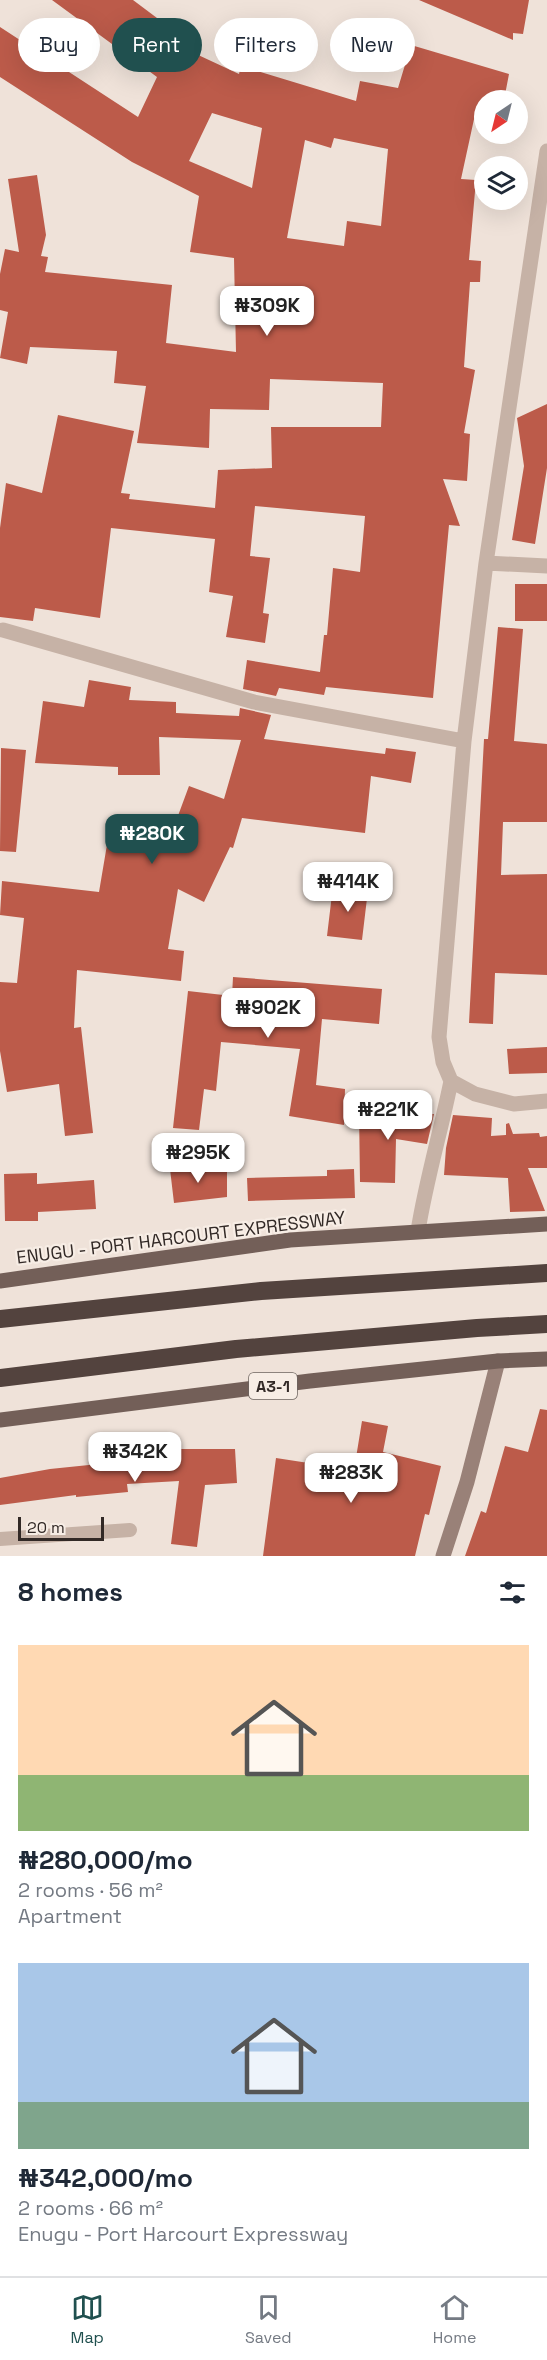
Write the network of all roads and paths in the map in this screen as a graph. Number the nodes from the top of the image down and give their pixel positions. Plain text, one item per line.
1 (547, 151) edge
2 (486, 563) junction
3 (547, 566) edge
4 (3, 630) dead end
5 (464, 741) junction
6 (451, 1081) junction
7 (547, 1101) edge
8 (547, 1224) edge
9 (418, 1231) junction
10 (547, 1273) edge
11 (0, 1281) edge
12 (0, 1319) edge
13 (547, 1324) edge
14 (547, 1359) edge
15 (498, 1361) junction
16 (0, 1378) edge
17 (0, 1420) edge
18 (130, 1530) dead end
19 (0, 1539) edge
20 (443, 1556) edge

1 - 2 street
2 - 3 street
2 - 5 street
4 - 5 street
5 - 6 street
6 - 7 street
6 - 9 street
8 - 9 main road, ENUGU - PORT HARCOURT EXPRESSWAY
9 - 11 main road, ENUGU - PORT HARCOURT EXPRESSWAY
10 - 12 highway
13 - 16 highway, A3-1
14 - 15 main road, A3-1
15 - 17 main road, A3-1
15 - 20 street
18 - 19 lane

